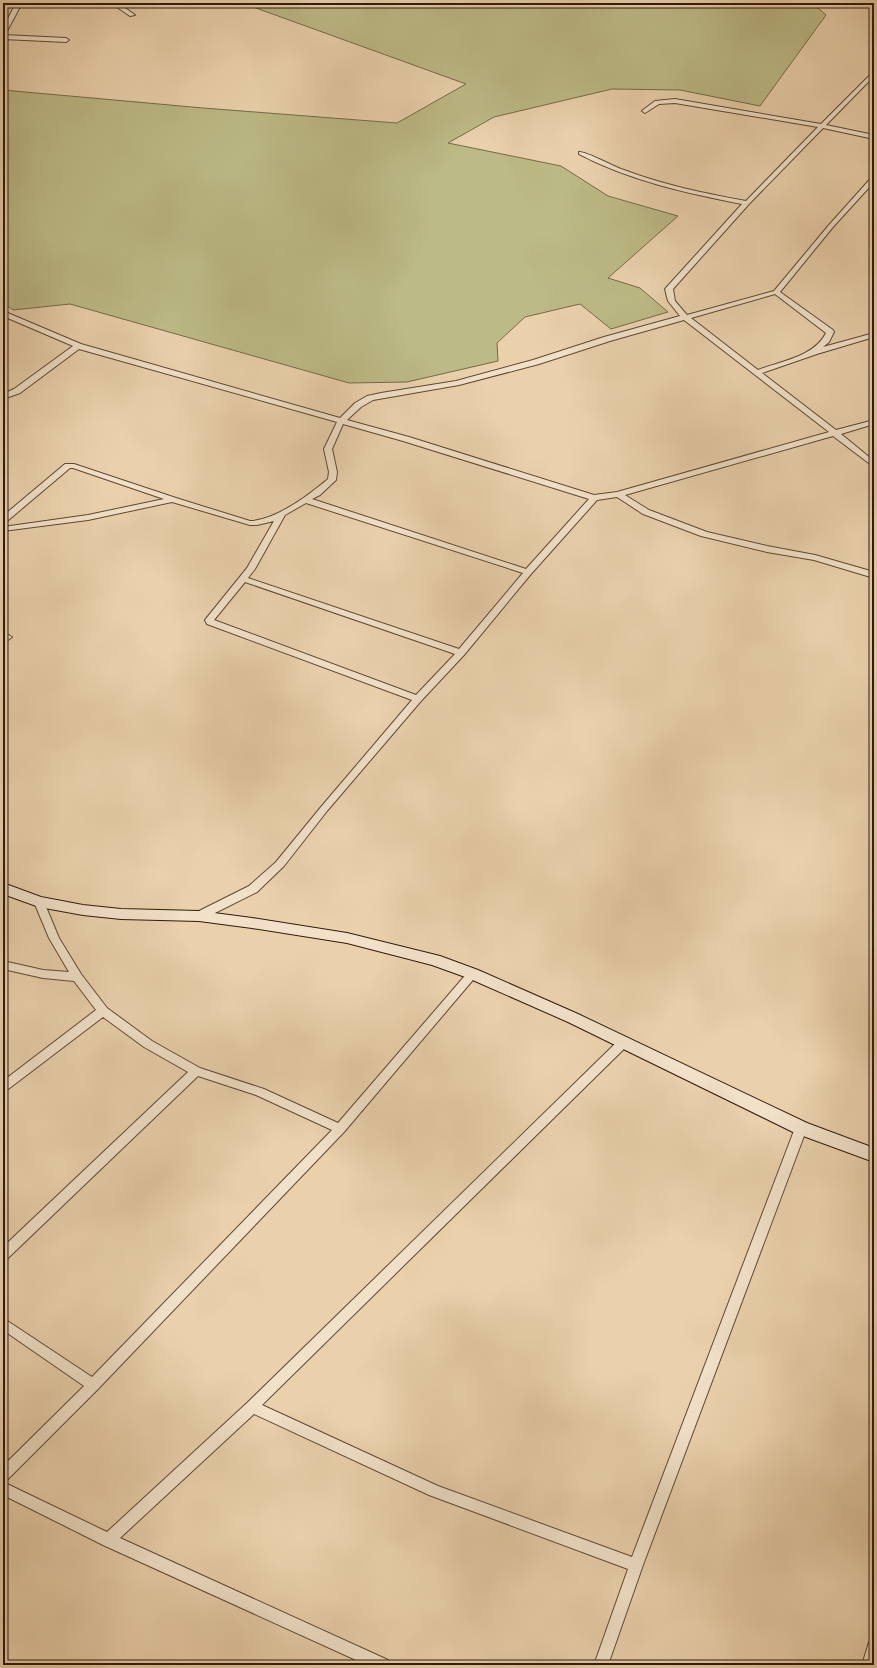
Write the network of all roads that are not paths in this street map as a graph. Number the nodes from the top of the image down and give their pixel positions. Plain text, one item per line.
1 (19, 3) edge
2 (114, 3) edge
3 (132, 15) dead end
4 (3, 34) edge
5 (3, 37) edge
6 (66, 40) dead end
7 (874, 73) edge
8 (645, 111) dead end
9 (821, 126) junction
10 (874, 137) edge
11 (581, 153) dead end
12 (874, 178) edge
13 (747, 203) junction
14 (776, 292) junction
15 (4, 316) edge
16 (685, 317) junction
17 (874, 335) edge
18 (78, 346) junction
19 (814, 352) junction
20 (758, 372) junction
21 (3, 397) edge
22 (341, 421) junction
23 (874, 422) edge
24 (836, 434) junction
25 (874, 465) edge
26 (618, 494) junction
27 (594, 498) junction
28 (174, 500) junction
29 (305, 500) junction
30 (282, 514) junction
31 (3, 520) edge
32 (3, 529) edge
33 (528, 572) junction
34 (874, 575) edge
35 (243, 579) junction
36 (461, 652) junction
37 (418, 699) junction
38 (3, 888) edge
39 (39, 902) junction
40 (199, 916) junction
41 (3, 966) edge
42 (474, 974) junction
43 (77, 977) junction
44 (103, 1011) junction
45 (624, 1042) junction
46 (196, 1071) junction
47 (3, 1087) edge
48 (801, 1128) junction
49 (340, 1129) junction
50 (874, 1155) edge
51 (3, 1255) edge
52 (3, 1323) edge
53 (93, 1385) junction
54 (252, 1407) junction
55 (3, 1475) edge
56 (3, 1488) edge
57 (108, 1540) junction
58 (636, 1565) junction
59 (874, 1647) edge
60 (381, 1665) edge
61 (601, 1665) edge
62 (869, 1665) edge

1 - 4 street
2 - 3 street
5 - 6 street
7 - 9 street
8 - 9 street
9 - 10 street
9 - 13 street
11 - 13 street
12 - 14 street
13 - 16 street
14 - 16 street
14 - 19 street
15 - 18 street
16 - 20 street
16 - 22 street
17 - 19 street
18 - 21 street
18 - 22 street
19 - 20 street
20 - 24 street
22 - 27 street
22 - 29 street
23 - 24 street
24 - 25 street
24 - 26 street
26 - 27 street
26 - 34 street
27 - 33 street
28 - 30 street
28 - 31 street
28 - 32 street
29 - 30 street
29 - 33 street
30 - 35 street
33 - 36 street
35 - 36 street
35 - 37 street
36 - 37 street
37 - 40 street
38 - 39 main road
39 - 40 main road
39 - 43 street
40 - 42 main road
41 - 43 street
42 - 45 main road
42 - 49 street
43 - 44 street
44 - 46 street
44 - 47 street
45 - 48 main road
45 - 54 street
46 - 49 street
46 - 51 street
48 - 50 main road
48 - 58 street
49 - 53 street
52 - 53 street
53 - 55 street
54 - 57 street
54 - 58 street
56 - 57 street
57 - 60 street
58 - 61 street
59 - 62 street

